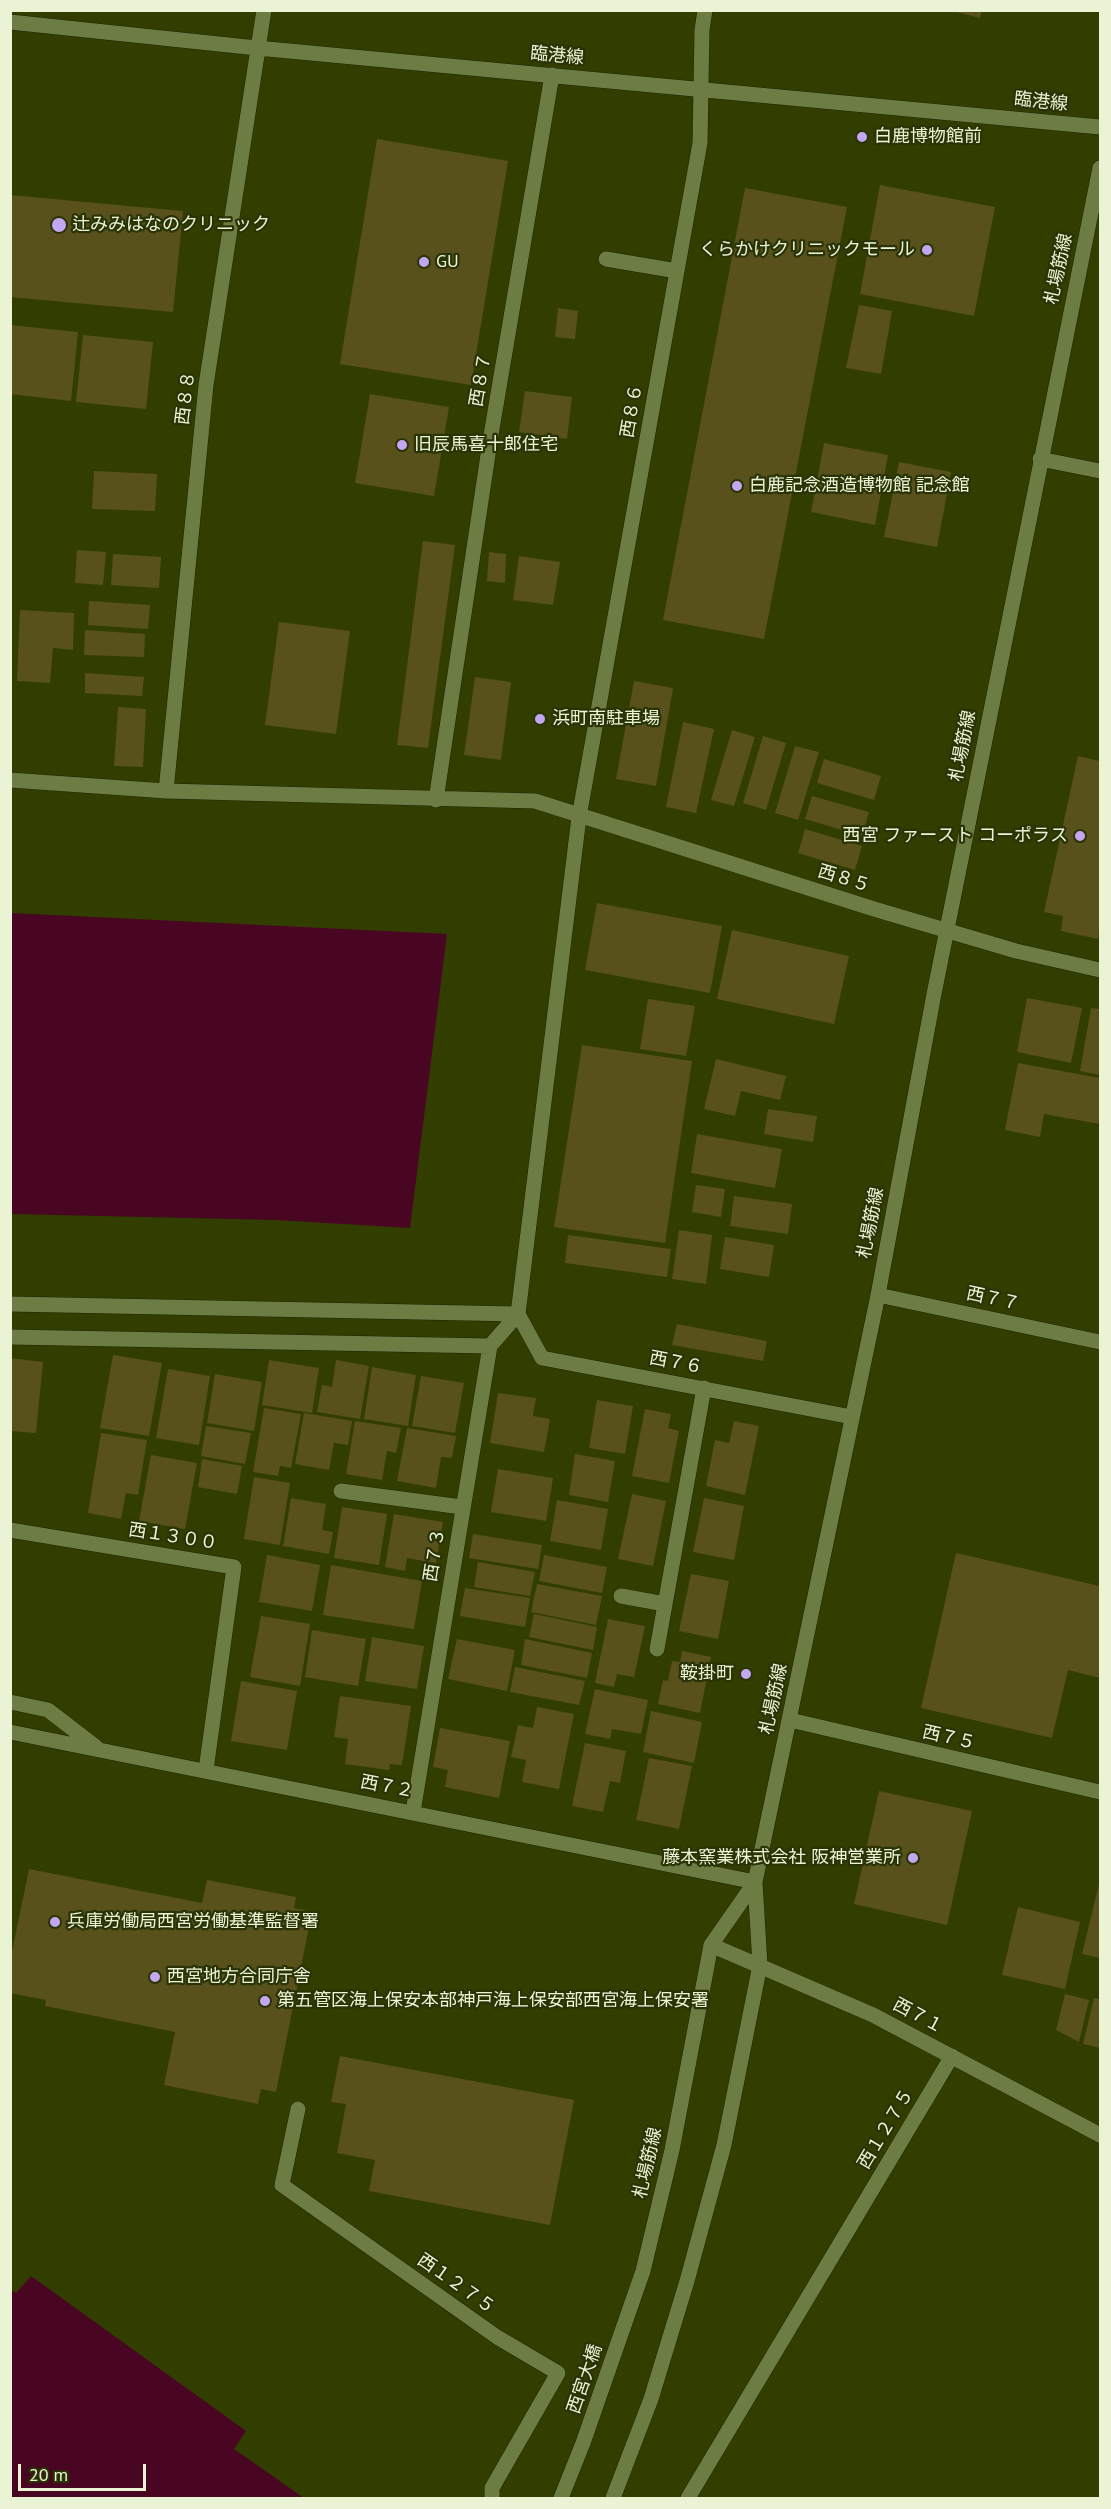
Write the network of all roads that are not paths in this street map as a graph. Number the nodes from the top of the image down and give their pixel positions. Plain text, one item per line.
1 (264, 10) edge
2 (705, 10) edge
3 (10, 22) edge
4 (257, 48) junction
5 (552, 75) junction
6 (702, 89) junction
7 (1101, 127) edge
8 (1101, 168) edge
9 (606, 259) dead end
10 (676, 271) junction
11 (1040, 459) junction
12 (1101, 471) edge
13 (10, 780) edge
14 (166, 791) junction
15 (436, 800) junction
16 (579, 817) junction
17 (946, 930) junction
18 (1101, 970) edge
19 (878, 1295) junction
20 (10, 1305) edge
21 (518, 1314) junction
22 (10, 1338) edge
23 (1101, 1342) edge
24 (490, 1346) junction
25 (704, 1388) junction
26 (852, 1417) junction
27 (341, 1491) dead end
28 (462, 1507) junction
29 (10, 1530) edge
30 (621, 1596) dead end
31 (665, 1604) junction
32 (657, 1649) dead end
33 (10, 1702) edge
34 (790, 1720) junction
35 (10, 1732) edge
36 (100, 1749) junction
37 (206, 1770) junction
38 (1101, 1792) edge
39 (413, 1812) junction
40 (754, 1882) junction
41 (711, 1945) junction
42 (760, 1965) junction
43 (952, 2056) junction
44 (298, 2109) dead end
45 (1101, 2135) edge
46 (643, 2271) joint
47 (492, 2499) edge
48 (561, 2499) edge
49 (613, 2499) edge
50 (688, 2499) edge

1 - 4 street, 西８８
2 - 6 street, 西８６
3 - 4 street, 臨港線
4 - 5 street, 臨港線
4 - 14 street, 西８８
5 - 6 street, 臨港線
5 - 15 street, 西８７
6 - 7 street, 臨港線
6 - 10 street, 西８６
8 - 11 street, 札場筋線
9 - 10 street
10 - 16 street, 西８６
11 - 12 street
11 - 17 street, 札場筋線
13 - 14 street, 西８５
14 - 15 street, 西８５
15 - 16 street, 西８５
16 - 17 street, 西８５
16 - 21 street, 西８６
17 - 18 street, 西８５
17 - 19 street, 札場筋線
19 - 23 street, 西７７
19 - 26 street, 札場筋線
20 - 21 street
21 - 24 street
21 - 25 street, 西７６
22 - 24 street
24 - 28 street, 西７３
25 - 26 street, 西７６
25 - 31 street
26 - 34 street, 札場筋線
27 - 28 street
28 - 39 street, 西７３
29 - 37 street, 西１３００
30 - 31 street
31 - 32 street
33 - 36 street
34 - 38 street, 西７５
34 - 40 street, 札場筋線
35 - 36 street, 西７２
36 - 37 street, 西７２
37 - 39 street, 西７２
39 - 40 street, 西７２
40 - 41 street, 札場筋線
40 - 42 street
41 - 42 street, 西７１
41 - 46 street, 札場筋線
42 - 43 street, 西７１
42 - 49 street
43 - 45 street, 西７１
43 - 50 street, 西１２７５
44 - 47 street, 西１２７５
46 - 48 street, 西宮大橋

